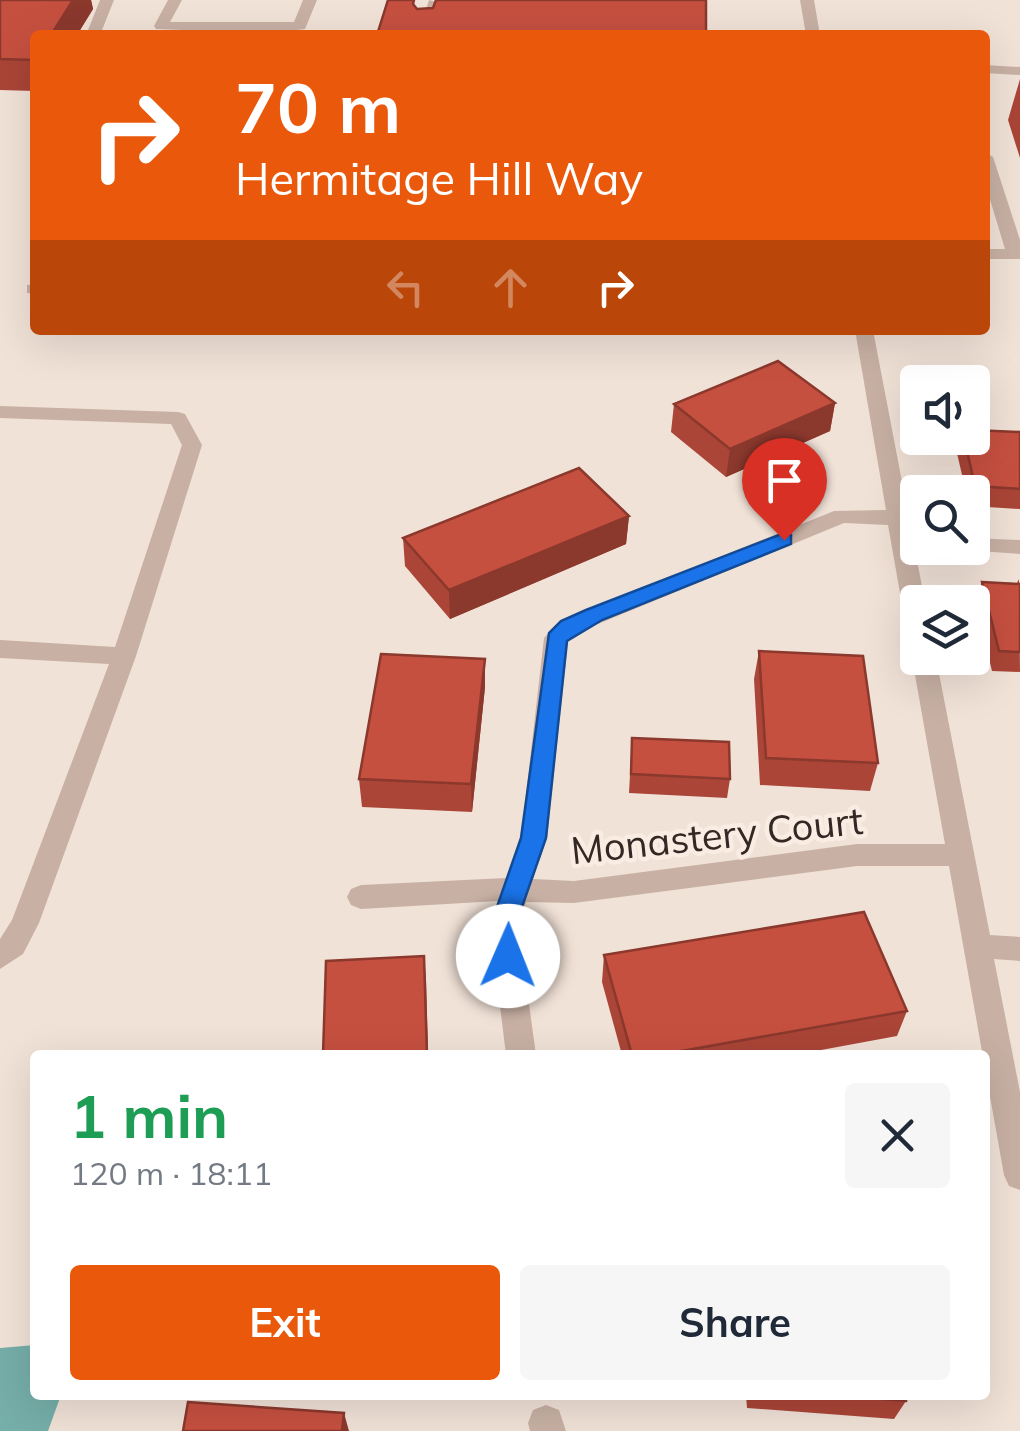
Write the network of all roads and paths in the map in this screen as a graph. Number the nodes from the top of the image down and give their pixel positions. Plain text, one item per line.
1 (107, 0) edge
2 (175, 0) edge
3 (310, 0) edge
4 (807, 0) edge
5 (440, 2) edge
6 (95, 30) edge
7 (157, 30) edge
8 (274, 30) edge
9 (427, 30) edge
10 (812, 30) edge
11 (990, 69) edge
12 (1020, 71) edge
13 (990, 172) edge
14 (990, 254) edge
15 (1018, 255) edge
16 (865, 335) edge
17 (0, 412) edge
18 (900, 509) edge
19 (900, 533) edge
20 (990, 546) edge
21 (1020, 547) edge
22 (0, 650) edge
23 (124, 656) junction
24 (927, 675) edge
25 (963, 855) junction
26 (515, 890) junction
27 (361, 897) dead end
28 (979, 946) junction
29 (1020, 949) edge
30 (0, 957) edge
31 (521, 1050) edge
32 (1020, 1175) edge

1 - 6 street
2 - 7 street
3 - 8 street
4 - 10 street
5 - 9 street
11 - 12 street
13 - 15 street
14 - 15 street
16 - 18 street
17 - 23 street
19 - 26 street
20 - 21 street
22 - 23 street
23 - 30 street
24 - 25 street
25 - 26 street, Monastery Court
25 - 28 street
26 - 27 street, Monastery Court
26 - 31 street
28 - 29 street
28 - 32 street

